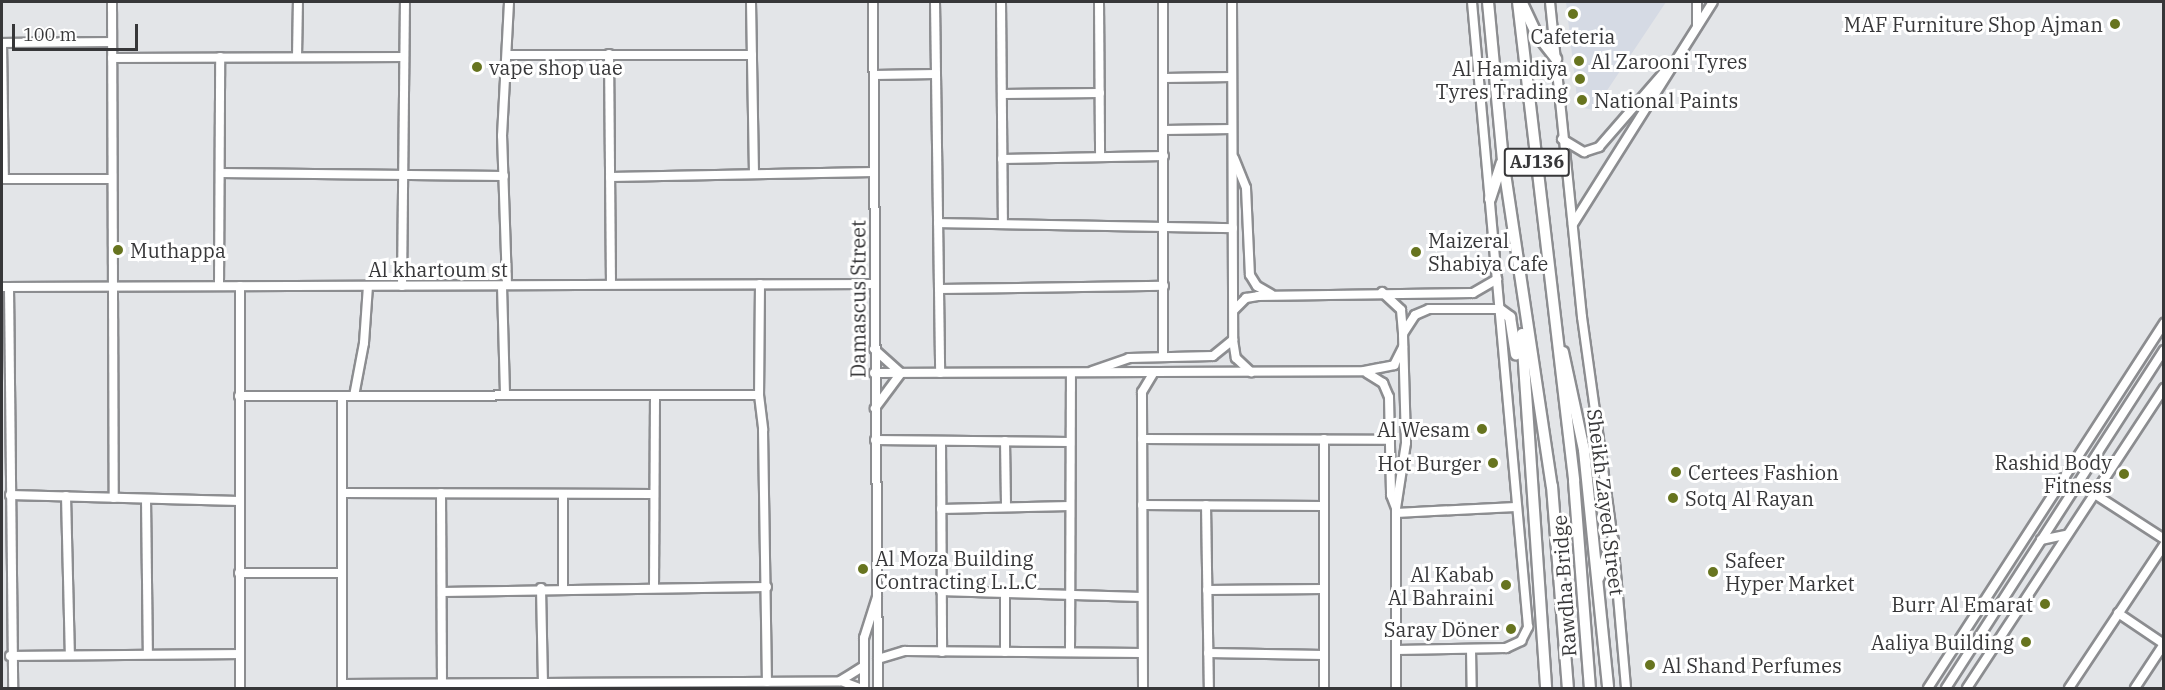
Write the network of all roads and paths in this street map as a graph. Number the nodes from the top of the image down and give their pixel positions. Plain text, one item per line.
1 (112, 2) edge
2 (298, 2) edge
3 (405, 2) edge
4 (509, 2) edge
5 (751, 2) edge
6 (873, 2) edge
7 (935, 2) edge
8 (1001, 2) edge
9 (1100, 2) edge
10 (1163, 2) edge
11 (1232, 2) edge
12 (1472, 2) edge
13 (1488, 2) edge
14 (1520, 2) edge
15 (1550, 2) edge
16 (1697, 2) edge
17 (1713, 2) edge
18 (1697, 26) junction
19 (112, 42) junction
20 (2, 43) edge
21 (1681, 53) junction
22 (609, 54) junction
23 (508, 55) junction
24 (752, 55) junction
25 (220, 57) junction
26 (297, 57) junction
27 (404, 57) junction
28 (112, 58) junction
29 (1556, 59) junction
30 (936, 74) junction
31 (873, 75) junction
32 (1232, 77) junction
33 (1164, 78) junction
34 (1100, 93) junction
35 (1002, 94) junction
36 (1232, 129) junction
37 (1164, 130) junction
38 (1562, 138) junction
39 (1164, 156) junction
40 (1100, 157) junction
41 (1234, 157) junction
42 (1002, 159) junction
43 (1503, 160) junction
44 (874, 172) junction
45 (220, 173) junction
46 (754, 174) junction
47 (504, 176) junction
48 (401, 177) junction
49 (610, 177) junction
50 (3, 178) edge
51 (112, 179) junction
52 (1490, 199) junction
53 (938, 223) junction
54 (1003, 224) junction
55 (1164, 226) junction
56 (1572, 226) junction
57 (1233, 228) junction
58 (1497, 279) junction
59 (611, 284) junction
60 (760, 284) junction
61 (874, 284) junction
62 (219, 286) junction
63 (240, 286) junction
64 (368, 286) junction
65 (402, 286) junction
66 (504, 286) junction
67 (1164, 286) junction
68 (5, 287) edge
69 (111, 287) junction
70 (939, 289) junction
71 (1382, 292) junction
72 (1274, 295) junction
73 (1499, 309) junction
74 (1234, 311) junction
75 (1524, 319) junction
76 (1556, 323) junction
77 (2163, 324) edge
78 (1403, 335) junction
79 (1233, 340) junction
80 (1403, 347) junction
81 (874, 349) junction
82 (2163, 350) edge
83 (1163, 357) junction
84 (1364, 371) junction
85 (1154, 372) junction
86 (1251, 372) junction
87 (901, 373) junction
88 (1071, 373) junction
89 (1089, 373) junction
90 (1129, 373) junction
91 (874, 374) junction
92 (940, 374) junction
93 (2163, 388) edge
94 (1142, 392) junction
95 (505, 395) junction
96 (655, 395) junction
97 (759, 395) junction
98 (239, 396) junction
99 (342, 396) junction
100 (354, 396) junction
101 (874, 409) junction
102 (1142, 439) junction
103 (1324, 439) junction
104 (875, 440) junction
105 (1390, 440) junction
106 (941, 441) junction
107 (1005, 441) junction
108 (1071, 442) junction
109 (1529, 472) junction
110 (342, 493) junction
111 (2093, 493) junction
112 (441, 494) junction
113 (562, 494) junction
114 (654, 494) junction
115 (10, 495) junction
116 (66, 496) junction
117 (114, 498) junction
118 (146, 498) junction
119 (239, 501) junction
120 (1142, 505) junction
121 (1206, 505) junction
122 (1070, 506) junction
123 (1324, 506) junction
124 (1006, 507) junction
125 (1516, 507) junction
126 (941, 509) junction
127 (1396, 510) junction
128 (6, 512) edge
129 (2065, 534) junction
130 (1613, 539) junction
131 (2163, 539) edge
132 (2041, 540) junction
133 (2163, 545) edge
134 (239, 573) junction
135 (342, 573) junction
136 (1599, 578) junction
137 (767, 587) junction
138 (541, 588) junction
139 (563, 588) junction
140 (654, 588) junction
141 (1323, 589) junction
142 (1207, 590) junction
143 (941, 591) junction
144 (442, 592) junction
145 (1005, 593) junction
146 (1070, 595) junction
147 (877, 597) junction
148 (1142, 597) junction
149 (2118, 613) junction
150 (2163, 644) edge
151 (1472, 649) junction
152 (1396, 650) junction
153 (942, 651) junction
154 (1005, 652) junction
155 (1070, 652) junction
156 (1142, 652) junction
157 (1208, 653) junction
158 (148, 654) junction
159 (240, 654) junction
160 (70, 655) junction
161 (1323, 655) junction
162 (10, 656) junction
163 (878, 659) junction
164 (864, 666) junction
165 (840, 681) junction
166 (767, 682) junction
167 (442, 684) junction
168 (543, 684) junction
169 (342, 686) edge
170 (605, 686) edge
171 (1608, 687) edge
172 (12, 688) edge
173 (240, 688) edge
174 (858, 688) edge
175 (864, 688) edge
176 (878, 688) edge
177 (1143, 688) edge
178 (1209, 688) edge
179 (1324, 688) edge
180 (1396, 688) edge
181 (1472, 688) edge
182 (1545, 688) edge
183 (1568, 688) edge
184 (1590, 688) edge
185 (1626, 688) edge
186 (1928, 688) edge
187 (1946, 688) edge
188 (1967, 688) edge
189 (2069, 688) edge
190 (2135, 688) edge

1 - 19 street
2 - 26 street
3 - 27 street
4 - 23 street
5 - 24 street
6 - 31 street, Damascus Street
7 - 30 street
8 - 35 street
9 - 34 street
10 - 33 street
11 - 32 street
12 - 52 street
13 - 43 main road, AJ136
14 - 29 main road
14 - 76 main road, AJ136
15 - 29 street
16 - 18 street
17 - 18 street
18 - 21 street
19 - 20 street
19 - 28 street
20 - 50 street
21 - 38 street
21 - 56 street
22 - 23 street
22 - 24 street
22 - 49 street
23 - 47 street
24 - 46 street
25 - 26 street
25 - 28 street
25 - 45 street
26 - 27 street
27 - 48 street
28 - 51 street
29 - 38 street
30 - 31 street
30 - 53 street
31 - 44 street, Damascus Street
32 - 33 street
32 - 36 street
33 - 37 street
34 - 35 street
34 - 40 street
35 - 42 street
36 - 37 street
36 - 41 street
37 - 39 street
38 - 56 street
39 - 40 street
39 - 55 street
40 - 42 street
41 - 57 street
41 - 72 street
42 - 54 street
43 - 52 main road
43 - 75 main road, AJ136
44 - 46 street
44 - 61 street, Damascus Street
45 - 48 street
45 - 62 street
46 - 49 street
47 - 48 street
47 - 66 street
48 - 65 street
49 - 59 street
50 - 51 street
51 - 69 street
52 - 58 street
53 - 54 street
53 - 70 street
54 - 55 street
55 - 57 street
55 - 67 street
56 - 130 street
57 - 74 street
58 - 71 street
58 - 73 street
59 - 60 street, Al khartoum st
59 - 66 street, Al khartoum st
60 - 61 street, Al khartoum st
60 - 97 street
61 - 81 street, Damascus Street
62 - 63 street, Al khartoum st
62 - 69 street, Al khartoum st
63 - 64 street, Al khartoum st
63 - 98 street
64 - 65 street, Al khartoum st
64 - 100 street
65 - 66 street, Al khartoum st
66 - 95 street
67 - 70 street
67 - 83 street
68 - 69 street, Al khartoum st
68 - 115 street
69 - 117 street
70 - 92 street
71 - 72 street
71 - 78 street
72 - 74 street
73 - 78 street
73 - 109 main road
73 - 125 street
74 - 79 street
75 - 109 main road
75 - 183 main road, Rawdha Bridge / AJ136
76 - 136 main road, Sheikh Zayed Street
76 - 184 main road, Rawdha Bridge / AJ136
77 - 186 street
78 - 80 street
79 - 83 street
79 - 86 street
80 - 84 street
80 - 127 street
81 - 87 street
81 - 91 street, Damascus Street
82 - 132 street
83 - 89 street
84 - 86 street
84 - 105 street
85 - 86 street
85 - 90 street
85 - 94 street
87 - 91 street
87 - 92 street
87 - 101 street
88 - 89 street
88 - 92 street
88 - 108 street
89 - 90 street
90 - 94 street
91 - 101 street, Damascus Street
93 - 111 street
94 - 102 street
95 - 96 street
95 - 100 street
96 - 97 street
96 - 114 street
97 - 137 street
98 - 99 street
98 - 119 street
99 - 100 street
99 - 110 street
101 - 104 street, Damascus Street
102 - 103 street
102 - 120 street
103 - 105 street
103 - 123 street
104 - 106 street
104 - 147 street, Damascus Street
105 - 127 street
106 - 107 street
106 - 126 street
107 - 108 street
107 - 124 street
108 - 122 street
109 - 182 main road
110 - 112 street
110 - 135 street
111 - 129 street
111 - 131 street
112 - 113 street
112 - 144 street
113 - 114 street
113 - 139 street
114 - 140 street
115 - 116 street
115 - 128 street
116 - 117 street
116 - 160 street
117 - 118 street
118 - 119 street
118 - 158 street
119 - 134 street
120 - 121 street
120 - 148 street
121 - 123 street
121 - 142 street
122 - 124 street
122 - 146 street
123 - 141 street
124 - 126 street
125 - 127 street
125 - 151 street
126 - 143 street
127 - 152 street
128 - 162 street
129 - 132 street
129 - 188 street
130 - 136 main road
130 - 185 street
132 - 187 street
133 - 149 street
134 - 135 street
134 - 159 street
135 - 169 street
136 - 171 main road, Sheikh Zayed Street
137 - 140 street
137 - 166 street
138 - 139 street
138 - 144 street
138 - 168 street
139 - 140 street
141 - 142 street
141 - 161 street
142 - 157 street
143 - 145 street
143 - 153 street
144 - 167 street
145 - 146 street
145 - 154 street
146 - 148 street
146 - 155 street
147 - 163 street, Damascus Street
147 - 164 street, Damascus Street
148 - 156 street
149 - 150 street
149 - 189 street
150 - 190 street
151 - 152 street
151 - 181 street
152 - 180 street
153 - 154 street
153 - 163 street
154 - 155 street
155 - 156 street
156 - 177 street
157 - 161 street
157 - 178 street
158 - 159 street
158 - 160 street
159 - 173 street
160 - 162 street
161 - 179 street
162 - 172 street
163 - 176 street, Damascus Street
164 - 165 street
164 - 175 street, Damascus Street
165 - 166 street
165 - 174 street
166 - 170 street
167 - 168 street
167 - 169 street
168 - 170 street

